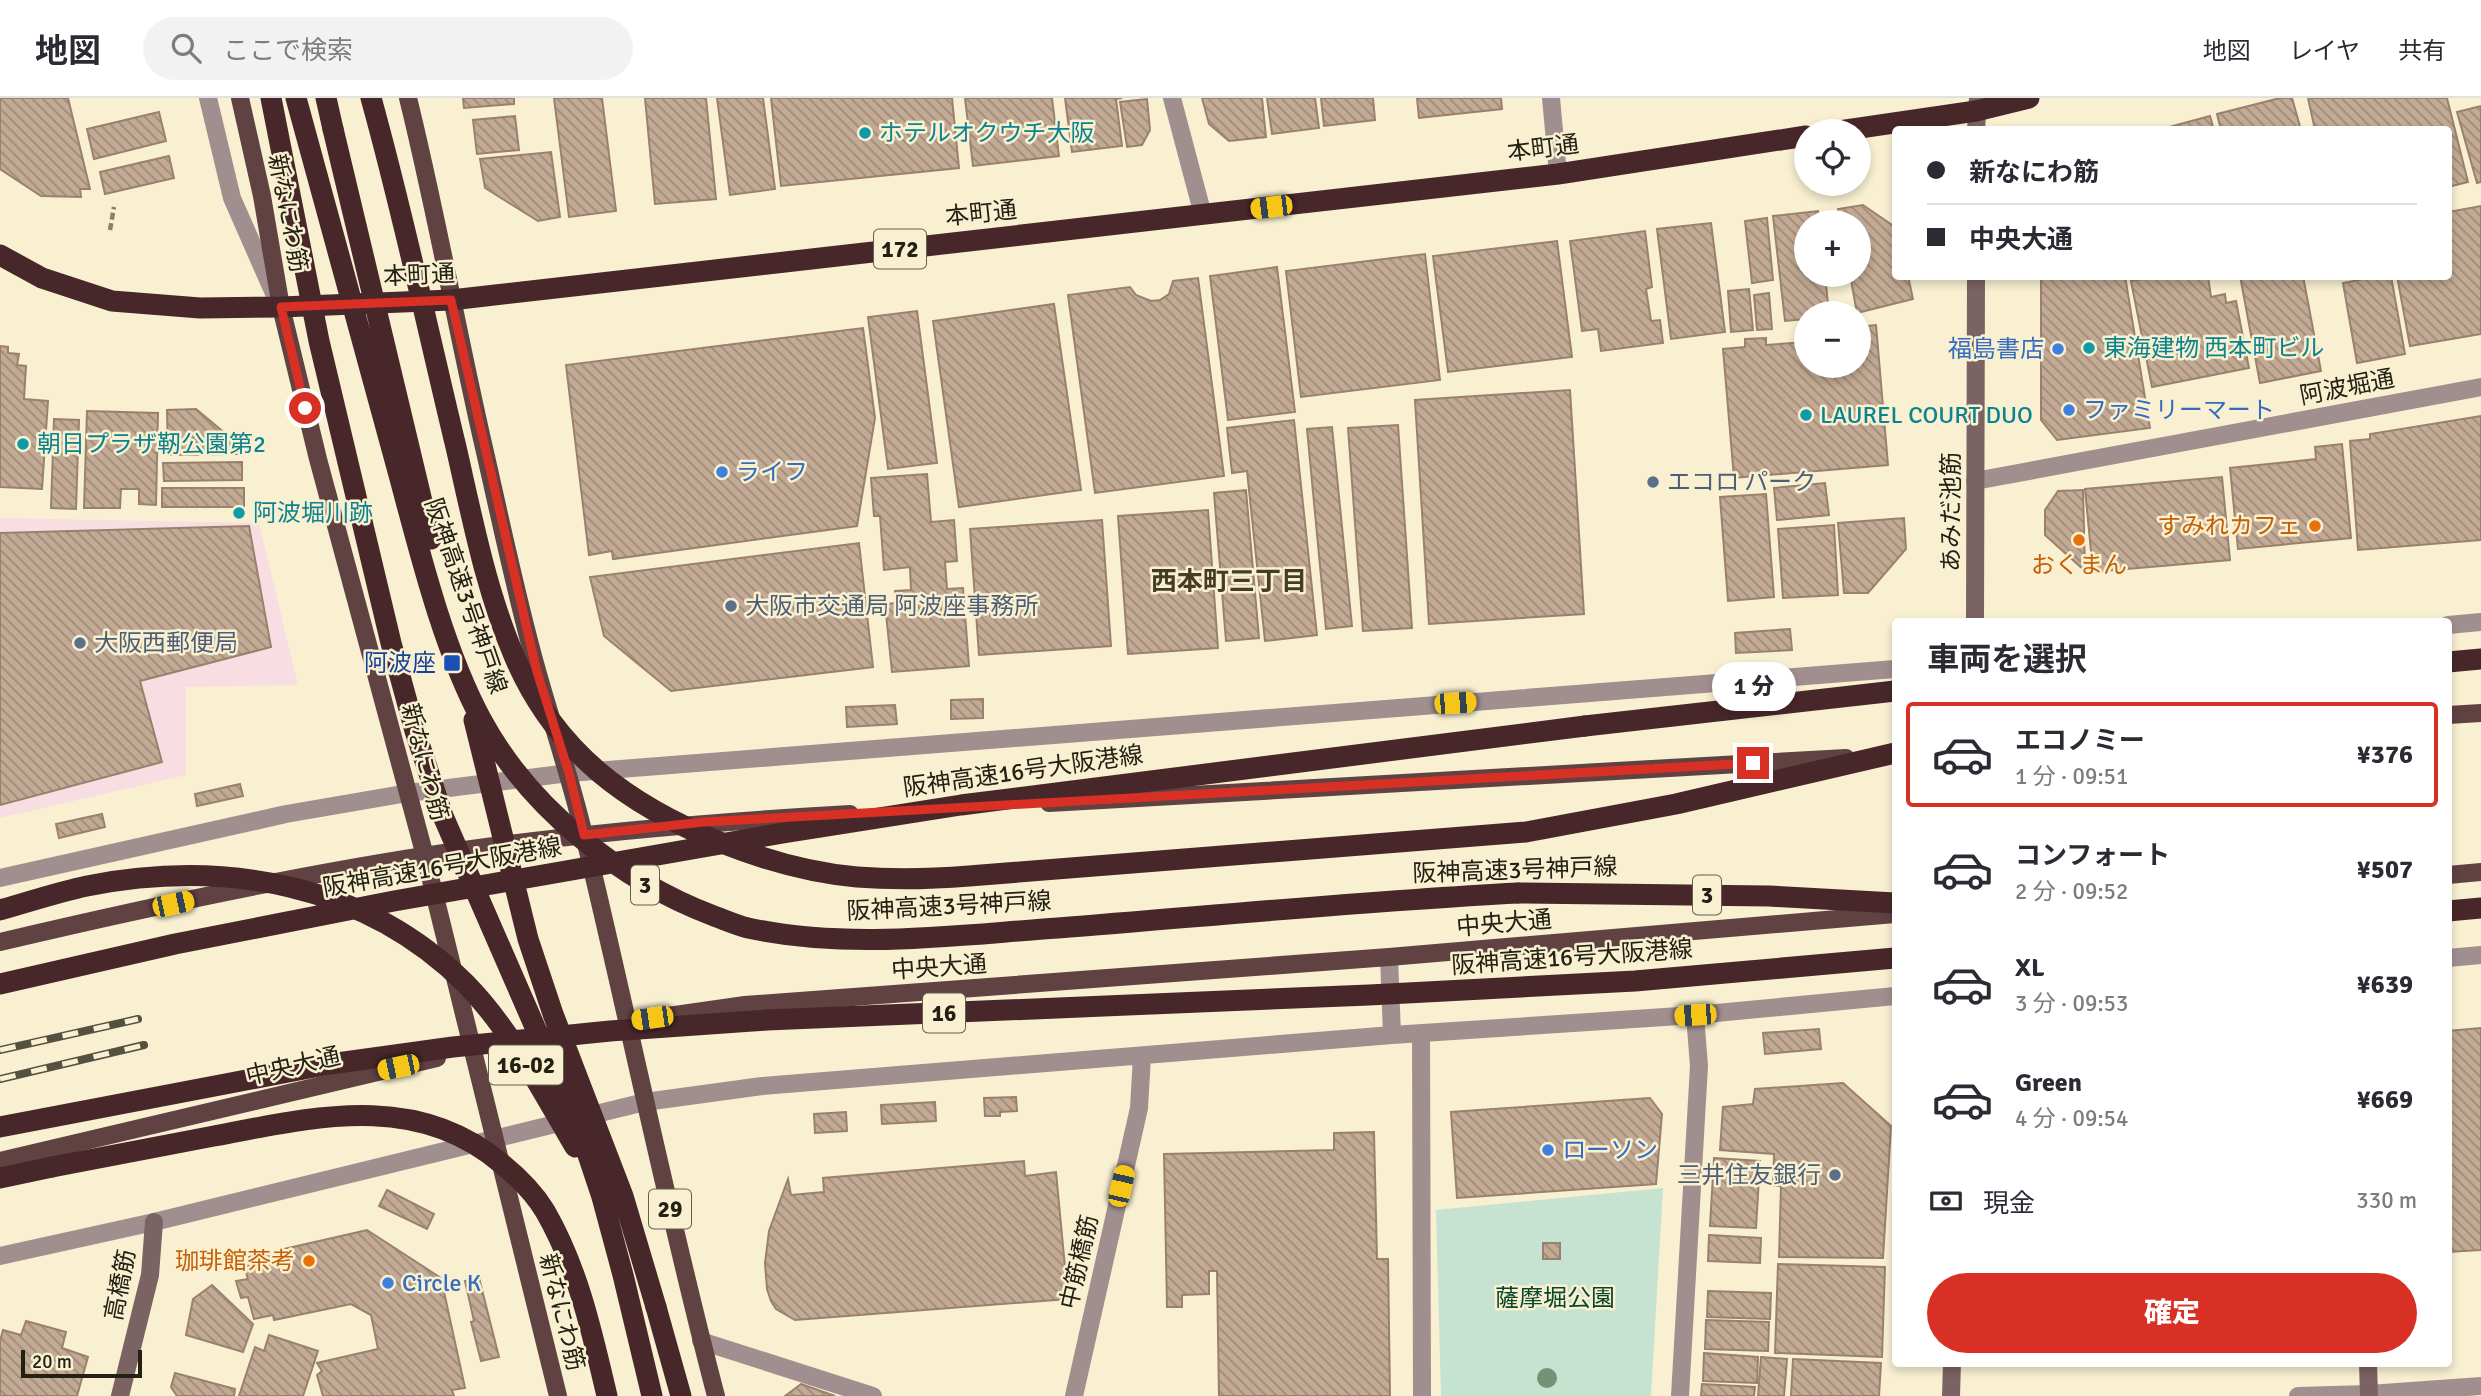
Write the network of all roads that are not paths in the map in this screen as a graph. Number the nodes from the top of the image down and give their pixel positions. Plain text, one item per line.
1 (208, 98) edge
2 (240, 98) edge
3 (271, 98) edge
4 (296, 98) edge
5 (326, 98) edge
6 (372, 98) edge
7 (408, 98) edge
8 (1172, 98) edge
9 (1551, 98) edge
10 (2029, 98) edge
11 (1977, 113) edge
12 (1871, 127) edge
13 (1794, 138) edge
14 (1558, 174) junction
15 (1203, 215) junction
16 (0, 255) edge
17 (1976, 280) edge
18 (451, 300) junction
19 (281, 307) junction
20 (2481, 387) edge
21 (1975, 481) junction
22 (1975, 618) edge
23 (2481, 622) edge
24 (2452, 625) edge
25 (2481, 659) edge
26 (2452, 662) edge
27 (1892, 669) edge
28 (1892, 691) edge
29 (2481, 713) edge
30 (2452, 715) edge
31 (1892, 754) edge
32 (1892, 755) edge
33 (569, 773) junction
34 (408, 793) junction
35 (584, 835) junction
36 (425, 856) junction
37 (2481, 872) edge
38 (2452, 875) edge
39 (0, 878) edge
40 (1892, 903) edge
41 (2481, 908) edge
42 (0, 910) edge
43 (2452, 911) edge
44 (1892, 914) edge
45 (0, 942) edge
46 (2481, 955) edge
47 (1389, 957) junction
48 (1892, 958) edge
49 (2452, 958) edge
50 (0, 984) edge
51 (1892, 996) edge
52 (1695, 1015) junction
53 (628, 1021) junction
54 (1421, 1033) junction
55 (1392, 1035) junction
56 (474, 1050) junction
57 (1142, 1056) junction
58 (645, 1102) junction
59 (0, 1127) edge
60 (494, 1139) junction
61 (0, 1161) edge
62 (0, 1178) edge
63 (154, 1223) junction
64 (0, 1256) edge
65 (656, 1307) junction
66 (701, 1341) junction
67 (1952, 1367) edge
68 (2368, 1367) edge
69 (2481, 1386) edge
70 (2369, 1395) edge
71 (120, 1396) edge
72 (558, 1396) edge
73 (607, 1396) edge
74 (652, 1396) edge
75 (681, 1396) edge
76 (716, 1396) edge
77 (873, 1396) edge
78 (1074, 1396) edge
79 (1422, 1396) edge
80 (1680, 1396) edge
81 (1951, 1396) edge
82 (2298, 1396) edge

1 - 19 street
2 - 19 main road, 新なにわ筋
3 - 74 highway, bridge
4 - 40 highway, 阪神高速3号神戸線 / 3, bridge
5 - 65 highway, bridge
6 - 32 highway, 阪神高速3号神戸線, bridge
7 - 18 main road, 29
8 - 15 street
9 - 14 street
10 - 11 highway
11 - 12 highway
13 - 14 highway, 本町通 / 172
14 - 15 highway, 本町通 / 172
15 - 18 highway, 本町通 / 172
16 - 19 highway, 本町通 / 172
17 - 21 street, あみだ池筋
18 - 19 highway, 本町通 / 172
18 - 33 main road, 29
19 - 34 main road, 新なにわ筋
20 - 21 street, 阿波堀通
21 - 22 street, あみだ池筋
23 - 24 street
25 - 26 highway
27 - 33 street
28 - 50 highway, 阪神高速16号大阪港線, bridge
29 - 30 main road
31 - 35 main road
33 - 34 street
33 - 35 main road, 29
34 - 36 main road, 新なにわ筋
34 - 39 street
35 - 36 main road
35 - 53 main road, 29
36 - 45 main road
36 - 56 main road, 新なにわ筋
37 - 38 main road
41 - 43 highway
42 - 65 highway, 16-02, bridge
44 - 47 main road, 中央大通
46 - 49 street
47 - 53 main road, 中央大通
47 - 55 street
48 - 59 highway, 阪神高速16号大阪港線 / 16, bridge
51 - 52 street
52 - 54 street
52 - 80 street
53 - 56 main road, 中央大通
53 - 58 main road, 29
54 - 55 street
54 - 79 street
55 - 57 street
56 - 60 main road, 新なにわ筋
56 - 61 main road, 中央大通
57 - 58 street
57 - 78 street, 中筋橋筋
58 - 60 street
58 - 66 main road, 29
60 - 63 street
60 - 72 main road, 新なにわ筋
62 - 73 highway, bridge
63 - 64 street
63 - 71 street, 高橋筋
65 - 75 highway, 16-02
66 - 76 main road, 29
66 - 77 street
67 - 81 street
68 - 70 street
69 - 70 street
70 - 82 street

